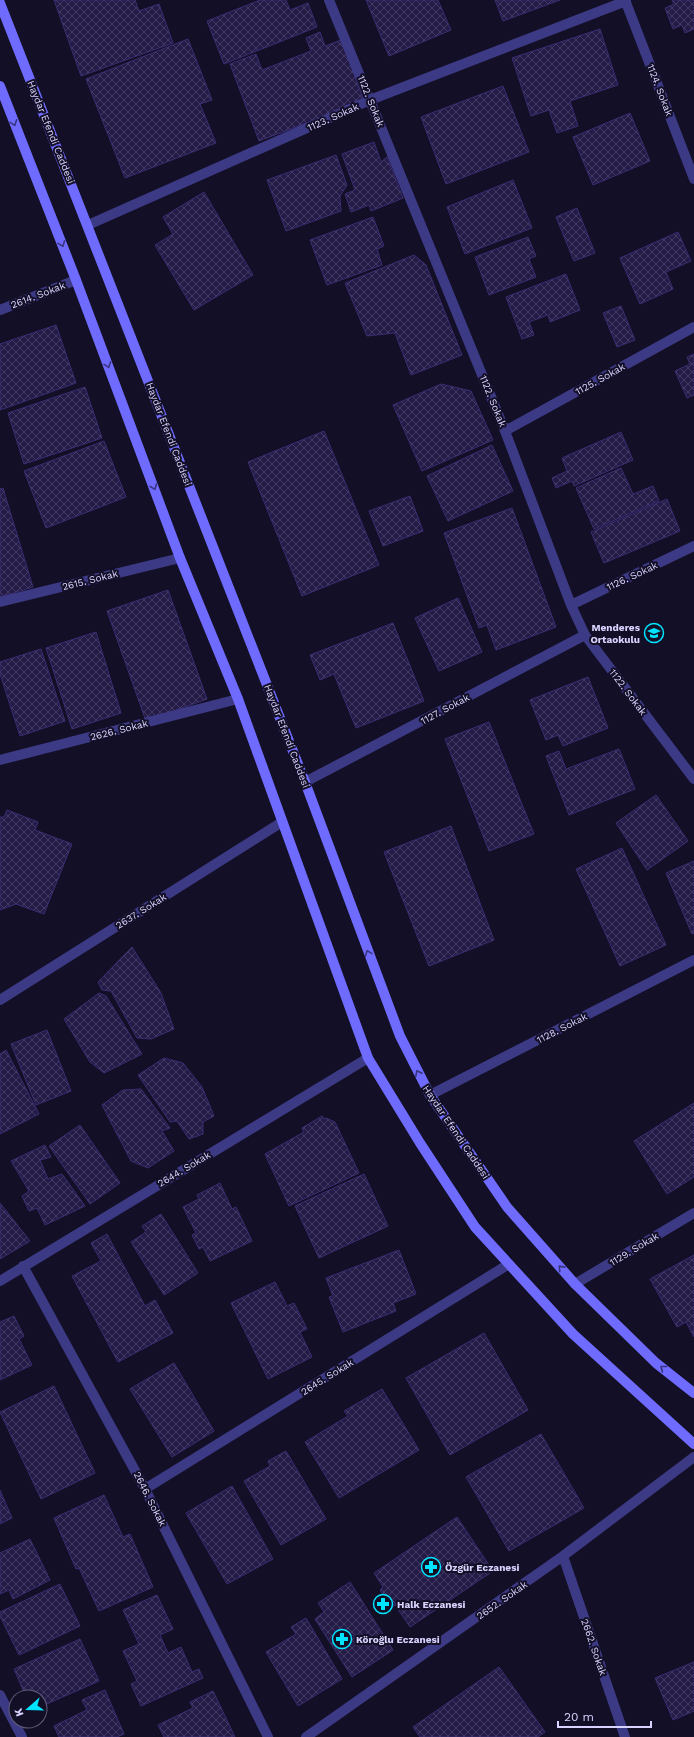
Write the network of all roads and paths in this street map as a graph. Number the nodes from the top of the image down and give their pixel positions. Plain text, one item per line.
1 (329, 0) edge
2 (626, 0) edge
3 (0, 3) edge
4 (0, 86) edge
5 (370, 100) junction
6 (694, 179) edge
7 (88, 225) junction
8 (76, 280) junction
9 (0, 310) edge
10 (694, 327) edge
11 (505, 431) junction
12 (694, 546) edge
13 (180, 558) junction
14 (0, 602) edge
15 (571, 605) junction
16 (585, 635) junction
17 (238, 700) junction
18 (0, 760) edge
19 (694, 779) edge
20 (305, 782) junction
21 (282, 822) junction
22 (694, 960) edge
23 (0, 1000) edge
24 (368, 1058) junction
25 (430, 1095) junction
26 (694, 1213) edge
27 (509, 1264) junction
28 (23, 1266) junction
29 (0, 1281) edge
30 (575, 1284) junction
31 (694, 1393) edge
32 (694, 1444) edge
33 (694, 1457) edge
34 (146, 1489) junction
35 (564, 1556) junction
36 (0, 1695) edge
37 (22, 1737) edge
38 (268, 1737) edge
39 (306, 1737) edge
40 (625, 1737) edge

1 - 5 street, 1122. Sokak
2 - 5 street, 1123. Sokak
2 - 6 street, 1124. Sokak
3 - 7 main road, Haydar Efendi Caddesi
4 -> 8 main road
5 - 7 street, 1123. Sokak
5 - 11 street, 1122. Sokak
7 - 20 main road, Haydar Efendi Caddesi
8 - 9 street, 2614. Sokak
8 -> 13 main road
10 - 11 street, 1125. Sokak
11 - 15 street, 1122. Sokak
12 - 15 street, 1126. Sokak
13 - 14 street, 2615. Sokak
13 - 17 main road
15 - 16 street, 1122. Sokak
16 - 19 street, 1122. Sokak
16 - 20 street, 1127. Sokak
17 - 18 street, 2626. Sokak
17 - 21 main road
25 -> 20 main road, Haydar Efendi Caddesi
21 - 23 street, 2637. Sokak
21 - 24 main road
22 - 25 street, 1128. Sokak
24 - 27 main road
24 - 28 street, 2644. Sokak
30 -> 25 main road, Haydar Efendi Caddesi
26 - 30 street, 1129. Sokak
27 - 32 main road
27 - 34 street, 2645. Sokak
28 - 29 street, 2644. Sokak
28 - 34 street, 2646. Sokak
31 -> 30 main road, Haydar Efendi Caddesi
33 - 35 street, 2652. Sokak
34 - 38 street, 2646. Sokak
35 - 39 street, 2652. Sokak
35 - 40 street, 2662. Sokak
36 - 37 street

